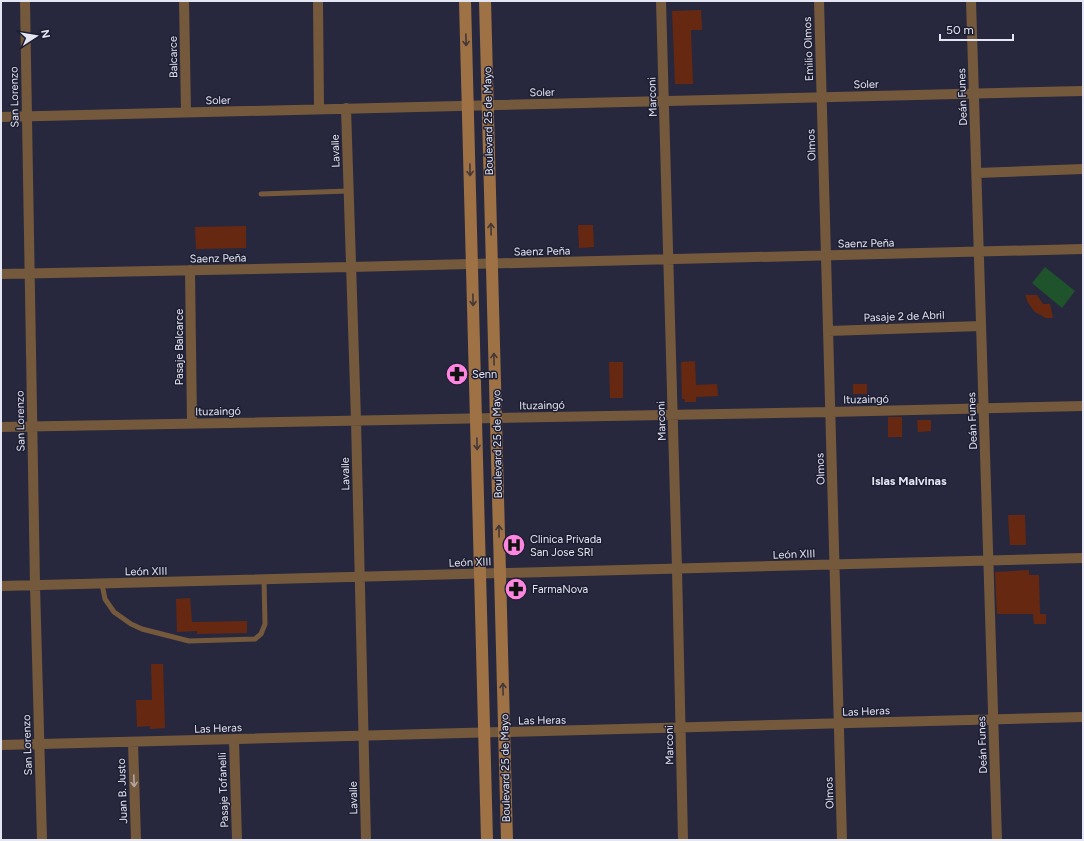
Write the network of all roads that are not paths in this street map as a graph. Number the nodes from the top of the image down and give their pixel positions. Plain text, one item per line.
1 (25, 1) edge
2 (184, 1) edge
3 (318, 1) edge
4 (465, 1) edge
5 (485, 1) edge
6 (661, 1) edge
7 (819, 1) edge
8 (971, 1) edge
9 (1083, 90) edge
10 (974, 93) junction
11 (1083, 96) edge
12 (821, 97) junction
13 (664, 101) junction
14 (468, 105) junction
15 (488, 105) junction
16 (346, 108) junction
17 (319, 109) junction
18 (186, 112) junction
19 (27, 116) junction
20 (1, 117) edge
21 (1083, 169) edge
22 (977, 173) junction
23 (348, 191) junction
24 (261, 194) dead end
25 (1083, 249) edge
26 (979, 252) junction
27 (826, 256) junction
28 (668, 259) junction
29 (472, 264) junction
30 (492, 264) junction
31 (350, 267) junction
32 (190, 270) junction
33 (1, 274) edge
34 (29, 274) junction
35 (981, 326) junction
36 (828, 331) junction
37 (1083, 406) edge
38 (984, 408) junction
39 (830, 412) junction
40 (673, 415) junction
41 (476, 418) junction
42 (496, 418) junction
43 (356, 420) junction
44 (192, 423) junction
45 (32, 426) junction
46 (1, 427) edge
47 (1083, 558) edge
48 (988, 561) junction
49 (834, 565) junction
50 (677, 569) junction
51 (500, 573) junction
52 (480, 574) junction
53 (359, 577) junction
54 (264, 580) junction
55 (102, 584) junction
56 (1, 586) edge
57 (35, 586) junction
58 (1083, 717) edge
59 (993, 720) junction
60 (839, 724) junction
61 (680, 728) junction
62 (504, 732) junction
63 (484, 733) junction
64 (363, 736) junction
65 (234, 740) junction
66 (133, 742) junction
67 (39, 744) junction
68 (1, 745) edge
69 (42, 840) edge
70 (136, 840) edge
71 (237, 840) edge
72 (366, 840) edge
73 (487, 840) edge
74 (507, 840) edge
75 (683, 840) edge
76 (842, 840) edge
77 (996, 840) edge

1 - 19 street, San Lorenzo
2 - 18 street, Balcarce
3 - 17 street
4 -> 14 street, Boulevard 25 de Mayo
5 - 15 street, Boulevard 25 de Mayo
6 - 13 street, Marconi
7 - 12 street, Emilio Olmos
8 - 10 street, Deán Funes
9 - 10 street, Soler
9 - 11 street
10 - 12 street, Soler
10 - 22 street, Deán Funes
12 - 13 street, Soler
12 - 27 street, Olmos
13 - 15 street, Soler
13 - 28 street, Marconi
14 - 15 street, Soler
14 - 16 street, Soler
14 -> 29 street, Boulevard 25 de Mayo
30 -> 15 street, Boulevard 25 de Mayo
16 - 17 street, Soler
16 - 23 street, Lavalle
17 - 18 street, Soler
18 - 19 street, Soler
19 - 20 street, Soler
19 - 34 street, San Lorenzo
21 - 22 street
22 - 26 street, Deán Funes
23 - 24 lane
23 - 31 street, Lavalle
25 - 26 street, Saenz Peña
26 - 27 street, Saenz Peña
26 - 35 street, Deán Funes
27 - 28 street, Saenz Peña
27 - 36 street, Olmos
28 - 30 street, Saenz Peña
28 - 40 street, Marconi
29 - 30 street, Saenz Peña
29 - 31 street, Saenz Peña
29 -> 41 street, Boulevard 25 de Mayo
42 -> 30 street, Boulevard 25 de Mayo
31 - 32 street, Saenz Peña
31 - 43 street, Lavalle
32 - 34 street, Saenz Peña
32 - 44 street, Pasaje Balcarce
33 - 34 street, Saenz Peña
34 - 45 street, San Lorenzo
35 - 36 street, Pasaje 2 de Abril
35 - 38 street, Deán Funes
36 - 39 street, Olmos
37 - 38 street, Ituzaingó
38 - 39 street, Ituzaingó
38 - 48 street, Deán Funes
39 - 40 street, Ituzaingó
39 - 49 street, Olmos
40 - 42 street, Ituzaingó
40 - 50 street, Marconi
41 - 42 street, Ituzaingó
41 - 43 street, Ituzaingó
41 -> 52 street, Boulevard 25 de Mayo
51 -> 42 street, Boulevard 25 de Mayo
43 - 44 street, Ituzaingó
43 - 53 street, Lavalle
44 - 45 street, Ituzaingó
45 - 46 street, Ituzaingó
45 - 57 street, San Lorenzo
47 - 48 street, León XIII
48 - 49 street, León XIII
48 - 59 street, Deán Funes
49 - 50 street, León XIII
49 - 60 street, Olmos
50 - 51 street, León XIII
50 - 61 street, Marconi
51 - 52 street, León XIII
62 -> 51 street, Boulevard 25 de Mayo
52 - 53 street, León XIII
52 - 63 street, Boulevard 25 de Mayo
53 - 54 street, León XIII
53 - 64 street, Lavalle
54 - 55 street, León XIII
54 - 55 lane
55 - 57 street, León XIII
56 - 57 street, León XIII
57 - 67 street, San Lorenzo
58 - 59 street, Las Heras
59 - 60 street, Las Heras
59 - 77 street, Deán Funes
60 - 61 street, Las Heras
60 - 76 street, Olmos
61 - 62 street, Las Heras
61 - 75 street, Marconi
62 - 63 street, Las Heras
62 - 74 street, Boulevard 25 de Mayo
63 - 64 street, Las Heras
63 - 73 street, Boulevard 25 de Mayo
64 - 65 street, Las Heras
64 - 72 street, Lavalle
65 - 66 street, Las Heras
65 - 71 street, Pasaje Tofanelli
66 - 67 street, Las Heras
66 -> 70 street, Juan B. Justo
67 - 68 street, Las Heras
67 - 69 street, San Lorenzo

